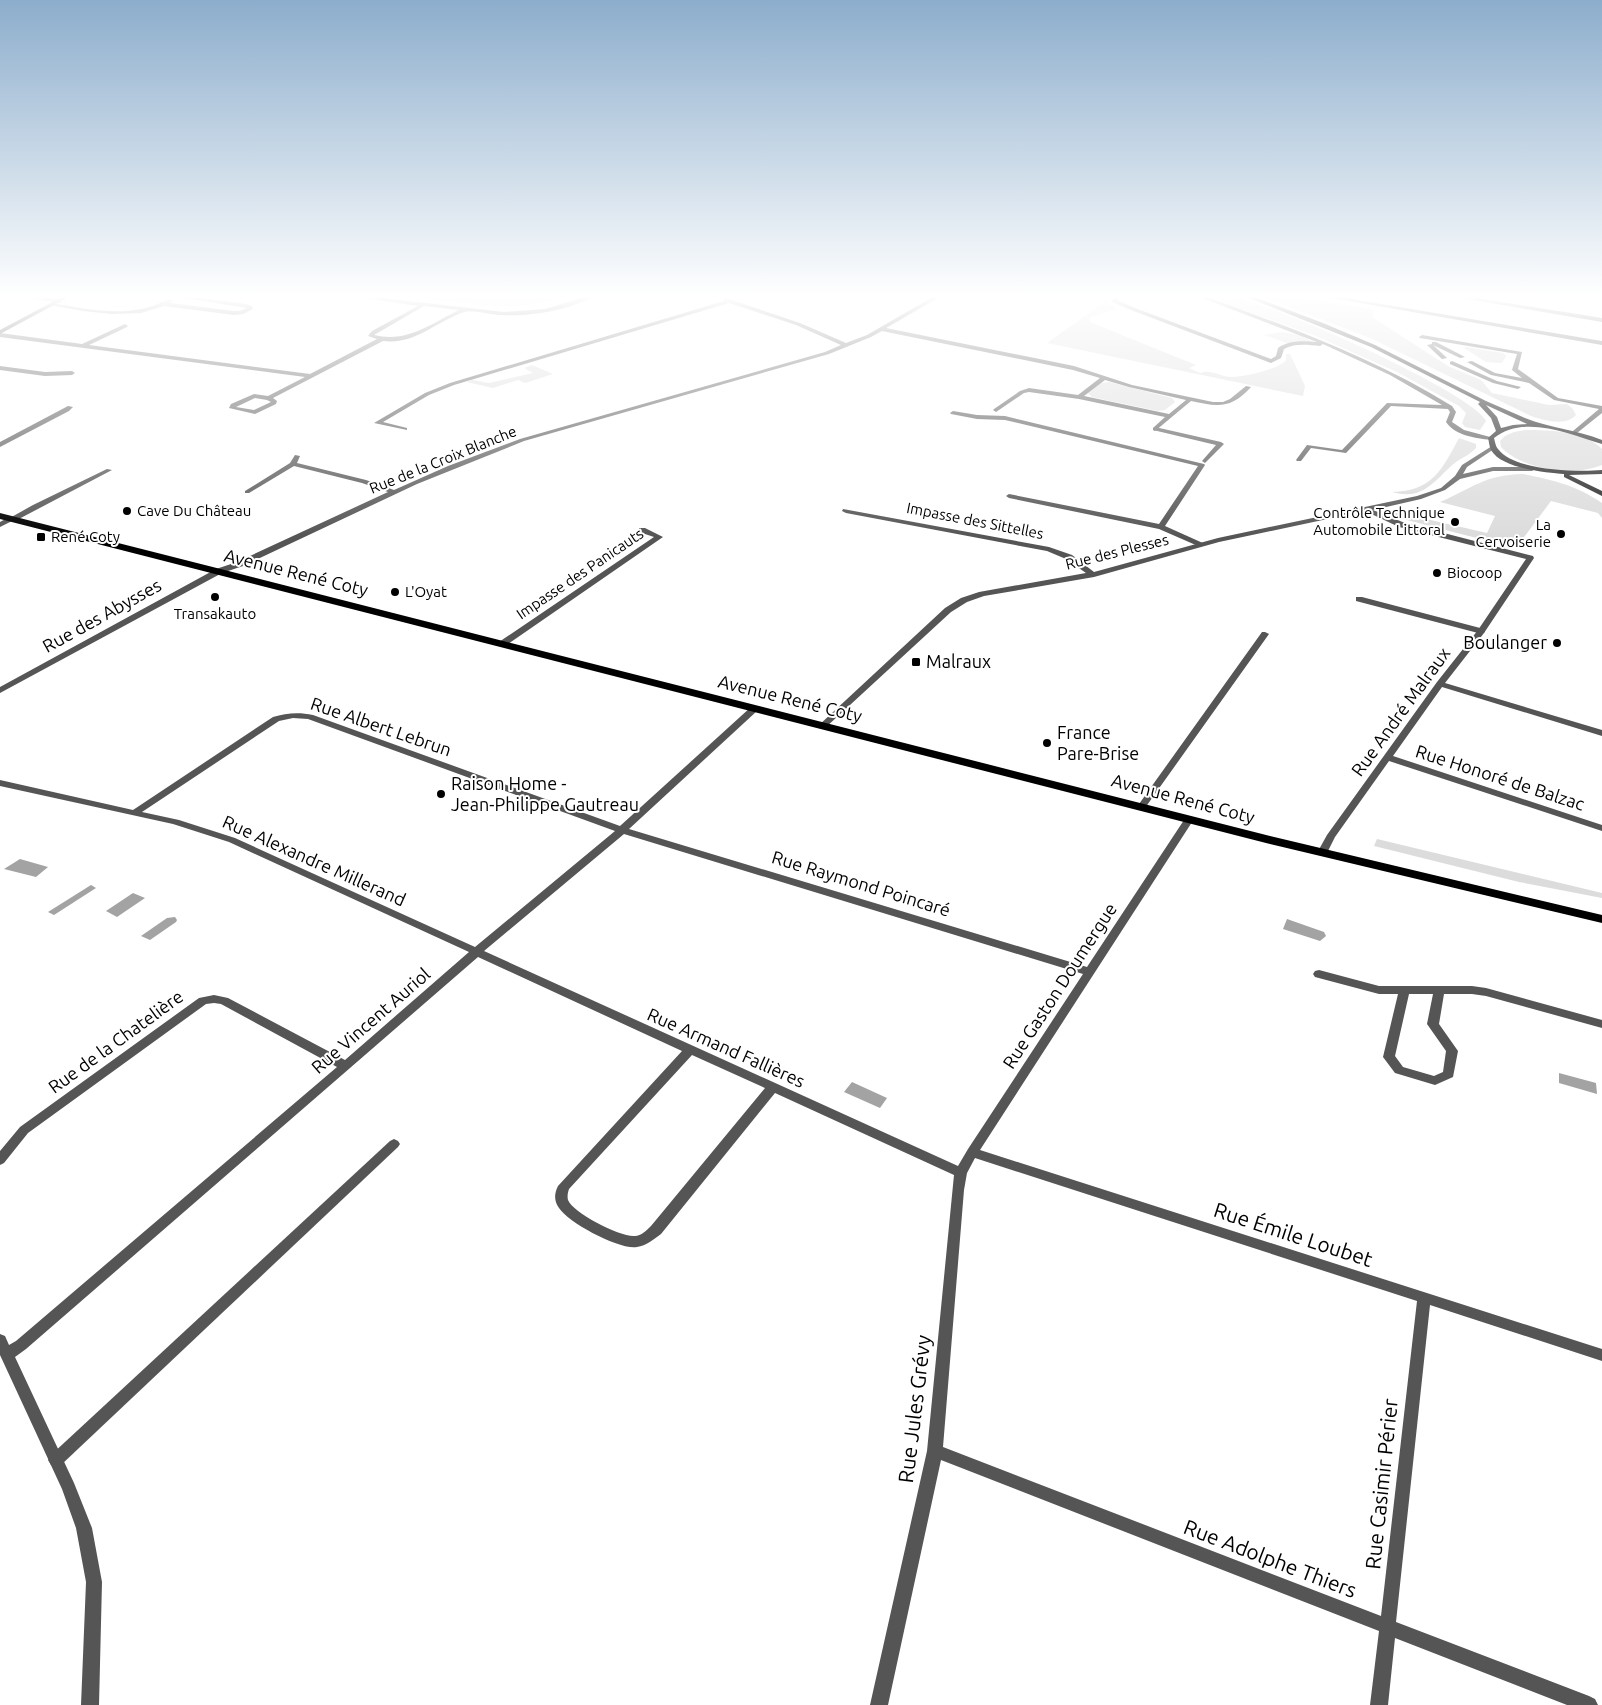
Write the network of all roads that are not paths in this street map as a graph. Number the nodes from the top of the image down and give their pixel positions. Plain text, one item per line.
1 (1104, 377) edge
2 (310, 378) edge
3 (474, 378) edge
4 (741, 378) edge
5 (1106, 378) edge
6 (1398, 378) edge
7 (1433, 378) edge
8 (1486, 378) edge
9 (1509, 378) edge
10 (1528, 378) edge
11 (1535, 382) junction
12 (1248, 387) dead end
13 (1518, 387) dead end
14 (1530, 389) dead end
15 (1548, 392) junction
16 (1079, 397) junction
17 (269, 398) junction
18 (1189, 400) junction
19 (1478, 401) junction
20 (70, 407) dead end
21 (1450, 407) junction
22 (1602, 409) edge
23 (996, 410) dead end
24 (953, 413) dead end
25 (1169, 416) junction
26 (1542, 427) junction
27 (405, 429) dead end
28 (1499, 432) junction
29 (1574, 432) junction
30 (1491, 438) junction
31 (1602, 442) edge
32 (0, 445) edge
33 (1492, 448) junction
34 (297, 456) dead end
35 (1298, 460) dead end
36 (1205, 461) dead end
37 (292, 464) junction
38 (1532, 468) junction
39 (109, 470) dead end
40 (1602, 472) edge
41 (1560, 474) junction
42 (1458, 477) junction
43 (247, 492) dead end
44 (394, 492) junction
45 (1602, 494) edge
46 (1009, 496) dead end
47 (1368, 510) junction
48 (846, 511) dead end
49 (0, 516) edge
50 (12, 519) junction
51 (0, 525) edge
52 (1161, 528) junction
53 (642, 530) dead end
54 (1201, 544) junction
55 (219, 571) junction
56 (1094, 575) junction
57 (1359, 599) dead end
58 (1481, 632) junction
59 (1266, 634) dead end
60 (502, 644) junction
61 (1440, 684) junction
62 (0, 690) edge
63 (754, 708) junction
64 (822, 726) junction
65 (1602, 733) edge
66 (1388, 758) junction
67 (0, 783) edge
68 (1142, 806) junction
69 (134, 813) junction
70 (1189, 819) junction
71 (1602, 828) edge
72 (622, 830) junction
73 (1322, 853) junction
74 (1602, 919) edge
75 (476, 952) junction
76 (1090, 972) junction
77 (1319, 974) dead end
78 (1439, 990) junction
79 (1404, 991) junction
80 (1602, 1024) edge
81 (689, 1051) junction
82 (346, 1066) junction
83 (772, 1088) junction
84 (394, 1144) dead end
85 (972, 1152) junction
86 (0, 1160) edge
87 (961, 1173) junction
88 (1424, 1298) junction
89 (4, 1347) edge
90 (1602, 1355) edge
91 (935, 1451) junction
92 (56, 1460) junction
93 (1388, 1628) junction
94 (90, 1705) edge
95 (879, 1705) edge
96 (1379, 1705) edge
97 (1589, 1705) edge

1 - 16 street
2 - 17 street
3 - 27 street
4 - 44 street, Rue de la Croix Blanche
5 - 18 street
6 - 21 street
7 - 19 main road
8 - 13 street
9 - 11 street
10 - 11 street
11 - 15 street
12 - 18 street
14 - 15 street
15 - 22 street
16 - 23 street
16 - 25 street
17 - 17 street
18 - 25 street
19 - 26 main road
19 - 28 main road
20 - 32 street
21 - 30 street
21 - 35 street
22 - 29 street
24 - 52 street
25 - 36 street
26 - 28 main road
26 - 29 main road
28 - 30 main road
29 - 31 main road
30 - 33 main road
33 - 38 main road
33 - 42 street, Rue des Plesses
34 - 37 street
37 - 43 street
37 - 44 street
38 - 41 main road
38 - 42 street, Rue des Plesses
39 - 50 street
40 - 41 main road
41 - 45 main road
42 - 47 street, Rue des Plesses
44 - 55 street, Rue de la Croix Blanche
46 - 52 street
47 - 54 street, Rue des Plesses
47 - 58 street, Rue André Malraux
48 - 56 street, Impasse des Sittelles
49 - 50 main road, Avenue René Coty
50 - 51 street
50 - 55 main road, Avenue René Coty
52 - 54 street
53 - 60 street, Impasse des Panicauts
54 - 56 street, Rue des Plesses
55 - 60 main road, Avenue René Coty
55 - 62 street, Rue des Abysses
56 - 64 street, Rue des Plesses
57 - 58 street
58 - 61 street, Rue André Malraux
59 - 68 street
60 - 63 main road, Avenue René Coty
61 - 65 street
61 - 66 street, Rue André Malraux
63 - 64 main road, Avenue René Coty
63 - 72 street, Rue Vincent Auriol
64 - 68 main road, Avenue René Coty
66 - 71 street, Rue Honoré de Balzac
66 - 73 street, Rue André Malraux
67 - 69 street
68 - 70 main road, Avenue René Coty
69 - 72 street, Rue Albert Lebrun
69 - 75 street, Rue Alexandre Millerand
70 - 73 main road, Avenue René Coty
70 - 76 street, Rue Gaston Doumergue
72 - 75 street, Rue Vincent Auriol
72 - 76 street, Rue Raymond Poincaré
73 - 74 main road, Avenue René Coty
75 - 81 street, Rue Armand Fallières
75 - 82 street, Rue Vincent Auriol
76 - 85 street, Rue Gaston Doumergue
77 - 79 street
78 - 79 street
78 - 79 street
78 - 80 street
81 - 83 street, Rue Armand Fallières
81 - 83 street
82 - 86 street, Rue de la Chatelière
82 - 89 street, Rue Vincent Auriol
83 - 87 street, Rue Armand Fallières
84 - 92 street
85 - 87 street, Rue Gaston Doumergue
85 - 88 street, Rue Émile Loubet
87 - 91 street, Rue Jules Grévy
88 - 90 street, Rue Émile Loubet
88 - 93 street, Rue Casimir Périer
89 - 92 street
91 - 93 street, Rue Adolphe Thiers
91 - 95 street, Rue Jules Grévy
92 - 94 street
93 - 96 street, Rue Casimir Périer
93 - 97 street, Rue Adolphe Thiers

